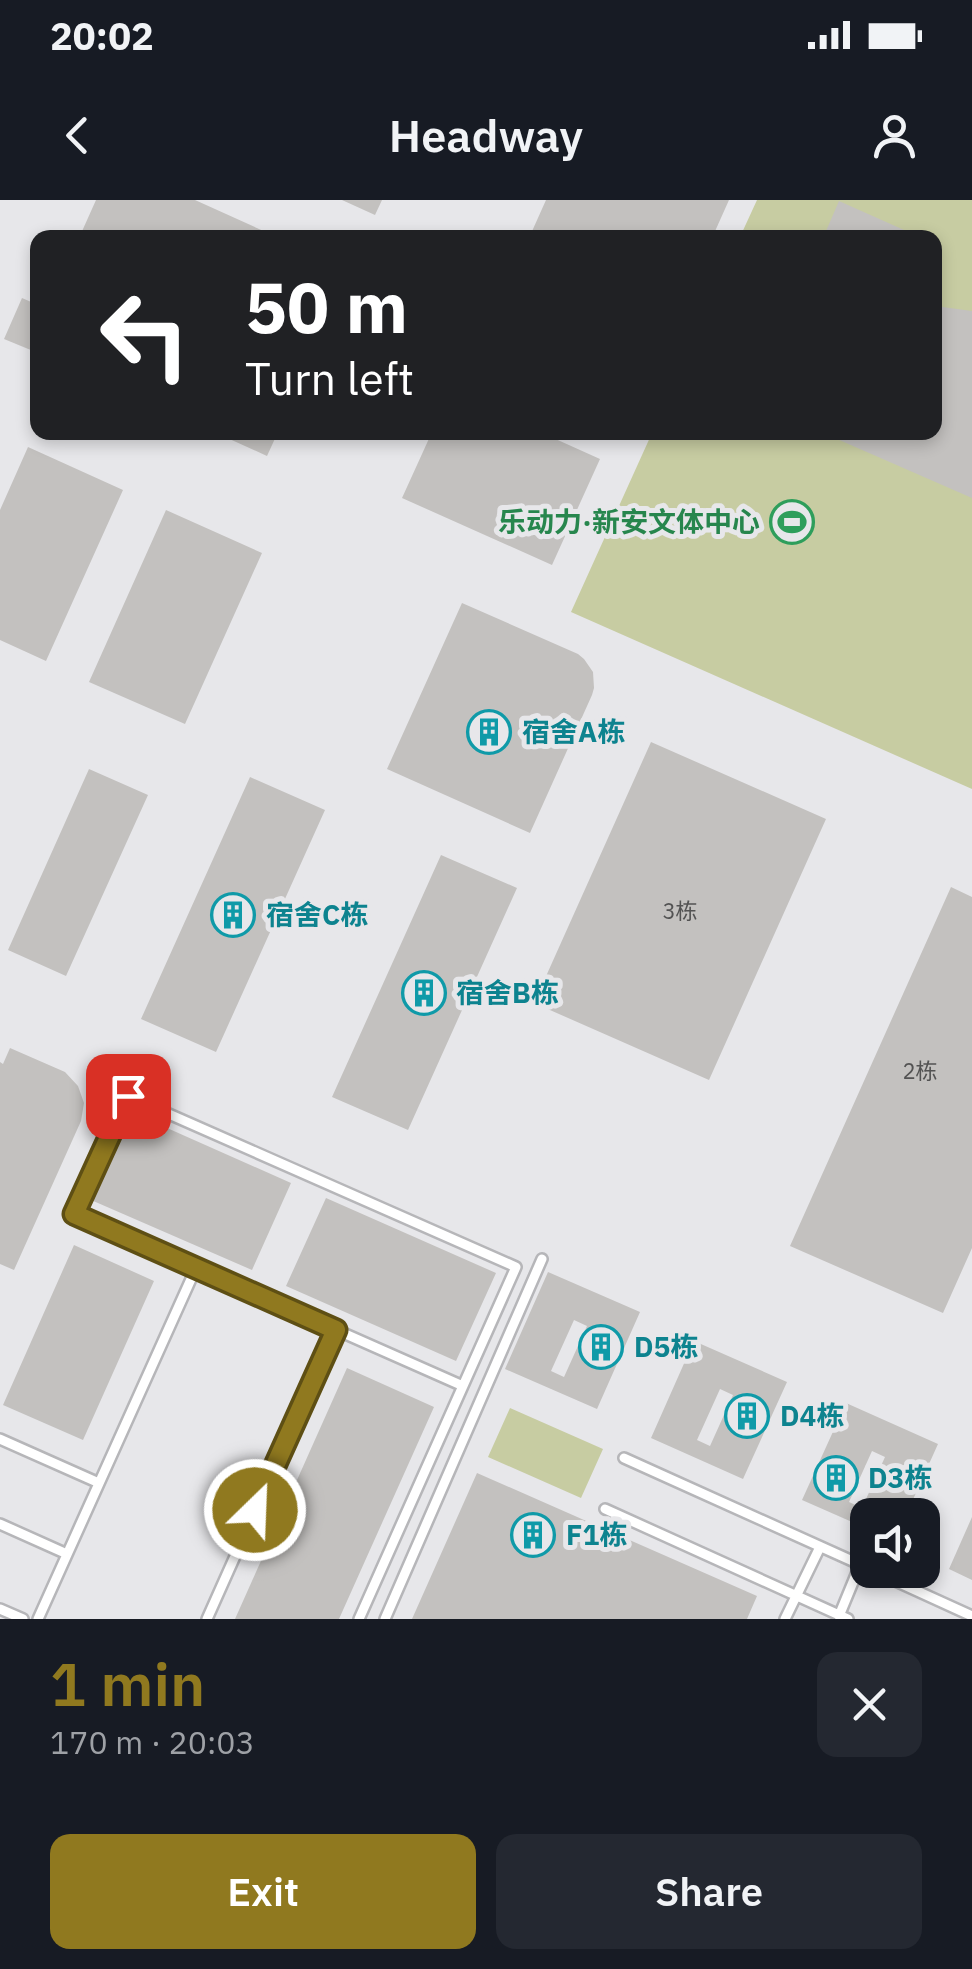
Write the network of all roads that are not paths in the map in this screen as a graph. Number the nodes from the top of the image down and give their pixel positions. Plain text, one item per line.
1 (542, 1259) dead end
2 (196, 1268) junction
3 (336, 1330) junction
4 (463, 1386) junction
5 (0, 1439) edge
6 (624, 1458) dead end
7 (99, 1483) junction
8 (605, 1508) dead end
9 (0, 1524) edge
10 (820, 1547) junction
11 (68, 1554) junction
12 (850, 1561) edge
13 (856, 1588) edge
14 (910, 1588) edge
15 (796, 1596) junction
16 (0, 1609) edge
17 (972, 1616) edge
18 (842, 1618) edge
19 (24, 1619) edge
20 (38, 1619) edge
21 (207, 1619) edge
22 (359, 1619) edge
23 (385, 1619) edge
24 (785, 1619) edge

1 - 23 lane
2 - 3 lane
2 - 4 lane
2 - 7 lane
3 - 4 lane
3 - 21 lane
4 - 22 lane
5 - 7 lane
6 - 10 lane
7 - 11 lane
8 - 15 lane
9 - 11 lane
10 - 12 lane
10 - 15 lane
11 - 20 lane
13 - 18 lane
14 - 17 lane
15 - 18 lane
15 - 24 lane
16 - 19 lane

